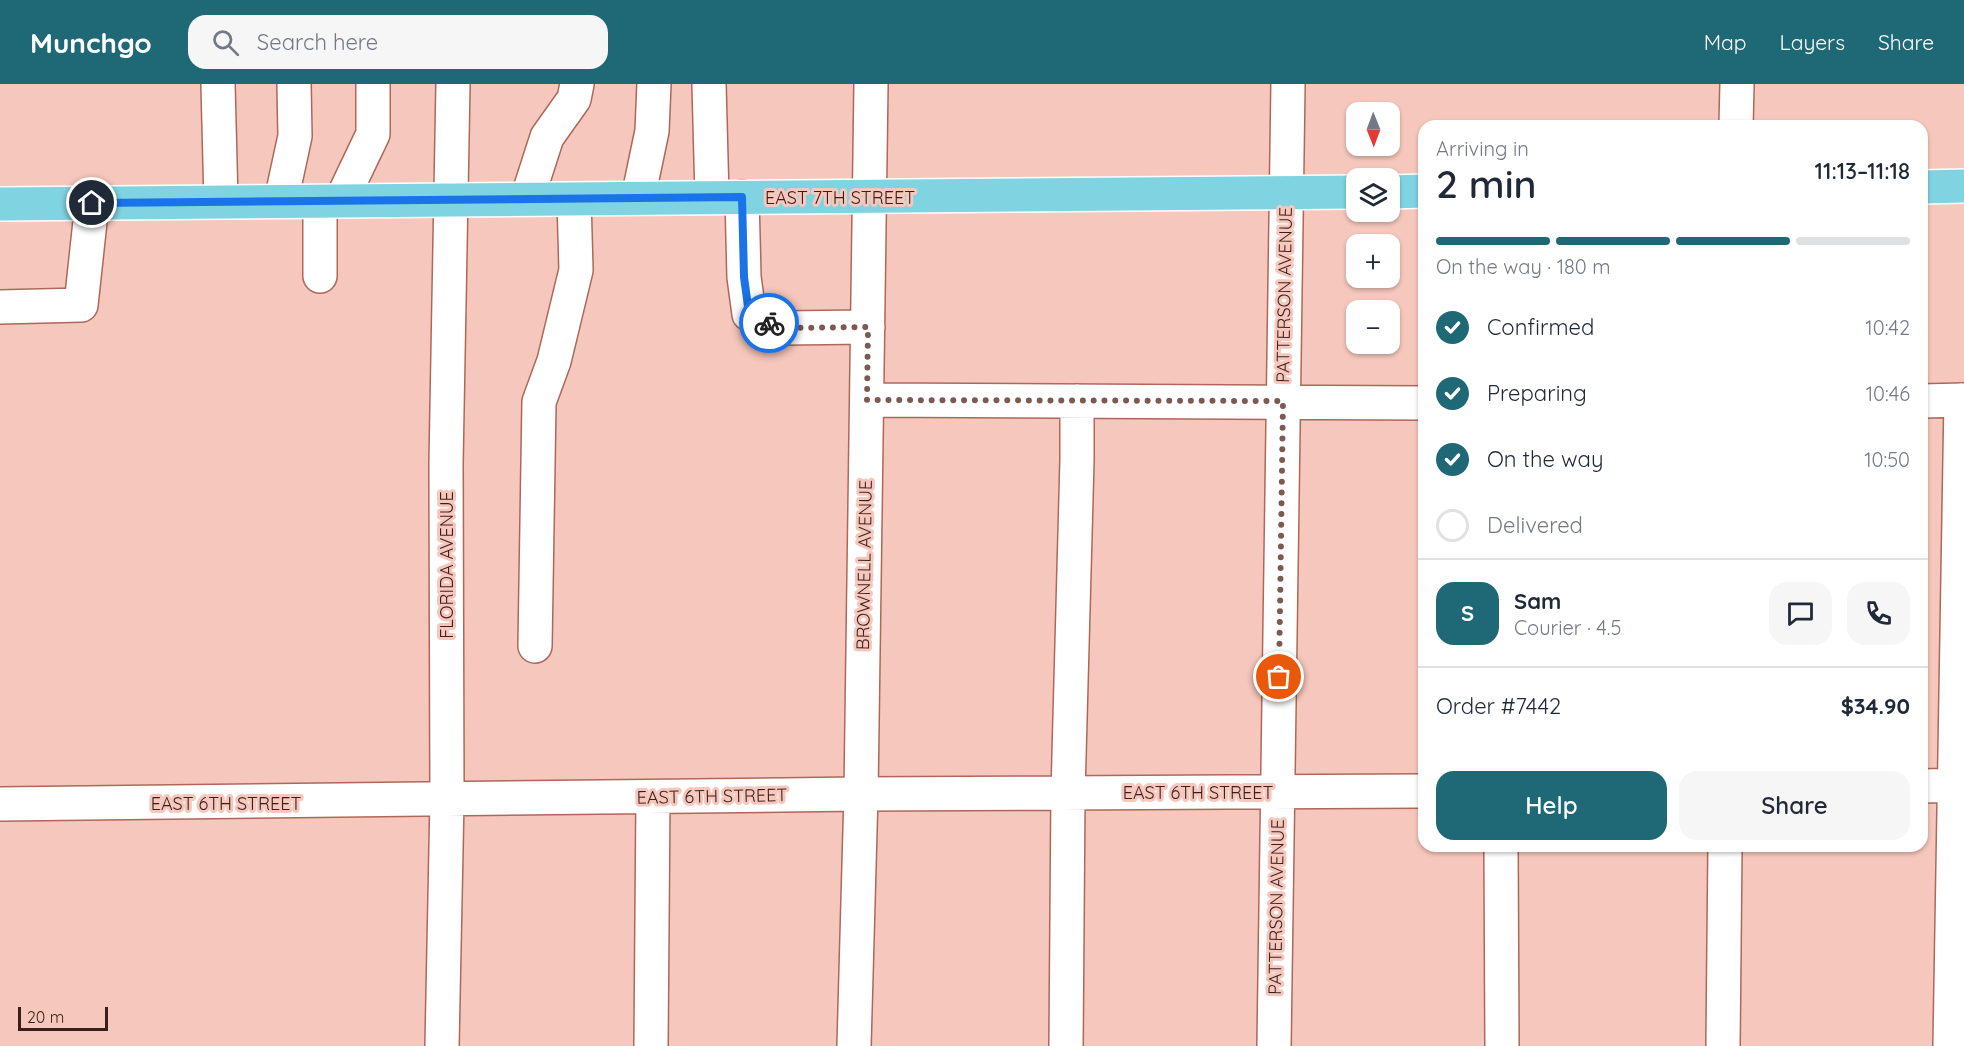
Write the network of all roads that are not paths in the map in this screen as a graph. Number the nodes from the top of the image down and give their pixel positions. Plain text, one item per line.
1 (218, 84) edge
2 (294, 84) edge
3 (374, 84) edge
4 (453, 84) edge
5 (577, 84) edge
6 (654, 84) edge
7 (708, 84) edge
8 (871, 84) edge
9 (1288, 84) edge
10 (1737, 84) edge
11 (1736, 120) edge
12 (1964, 186) edge
13 (1928, 187) edge
14 (1418, 191) edge
15 (1285, 192) junction
16 (1346, 192) edge
17 (1400, 192) edge
18 (869, 196) junction
19 (727, 197) junction
20 (638, 198) junction
21 (574, 199) junction
22 (451, 200) junction
23 (527, 200) junction
24 (281, 201) junction
25 (331, 201) junction
26 (221, 202) junction
27 (92, 203) junction
28 (0, 204) edge
29 (320, 276) dead end
30 (0, 308) edge
31 (868, 327) junction
32 (867, 400) junction
33 (1962, 400) edge
34 (1077, 401) junction
35 (1283, 401) junction
36 (1928, 401) edge
37 (1418, 403) edge
38 (535, 646) dead end
39 (1959, 785) edge
40 (1928, 786) edge
41 (1418, 791) edge
42 (1277, 792) junction
43 (1068, 793) junction
44 (861, 795) junction
45 (653, 797) junction
46 (447, 799) junction
47 (0, 804) edge
48 (1501, 852) edge
49 (1725, 852) edge
50 (442, 1046) edge
51 (651, 1046) edge
52 (854, 1046) edge
53 (1066, 1046) edge
54 (1274, 1046) edge
55 (1502, 1046) edge
56 (1723, 1046) edge
57 (1950, 1046) edge

1 - 26 street
2 - 24 street
3 - 25 street
4 - 22 street, FLORIDA AVENUE
5 - 23 street
6 - 20 street
7 - 19 street
8 - 18 street, BROWNELL AVENUE
9 - 15 street, PATTERSON AVENUE
10 - 11 street
12 - 13 main road
14 - 17 main road
15 - 16 main road, EAST 7TH STREET
15 - 18 main road, EAST 7TH STREET
15 - 35 street, PATTERSON AVENUE
18 - 19 main road, EAST 7TH STREET
18 - 31 street, BROWNELL AVENUE
19 - 20 main road, EAST 7TH STREET
19 - 31 street
20 - 21 main road, EAST 7TH STREET
21 - 23 main road, EAST 7TH STREET
21 - 38 street
22 - 23 main road, EAST 7TH STREET
22 - 25 main road, EAST 7TH STREET
22 - 46 street, FLORIDA AVENUE
24 - 25 main road, EAST 7TH STREET
24 - 26 main road, EAST 7TH STREET
25 - 29 street
26 - 27 main road, EAST 7TH STREET
27 - 28 main road, EAST 7TH STREET
27 - 30 street
31 - 32 street, BROWNELL AVENUE
32 - 34 street
32 - 44 street, BROWNELL AVENUE
33 - 36 street
33 - 39 street
34 - 35 street
34 - 43 street
35 - 37 street
35 - 42 street, PATTERSON AVENUE
39 - 40 street
39 - 57 street
41 - 42 street, EAST 6TH STREET
42 - 43 street, EAST 6TH STREET
42 - 54 street, PATTERSON AVENUE
43 - 44 street, EAST 6TH STREET
43 - 53 street
44 - 45 street, EAST 6TH STREET
44 - 52 street, BROWNELL AVENUE
45 - 46 street, EAST 6TH STREET
45 - 51 street
46 - 47 street, EAST 6TH STREET
46 - 50 street, FLORIDA AVENUE
48 - 55 street
49 - 56 street

